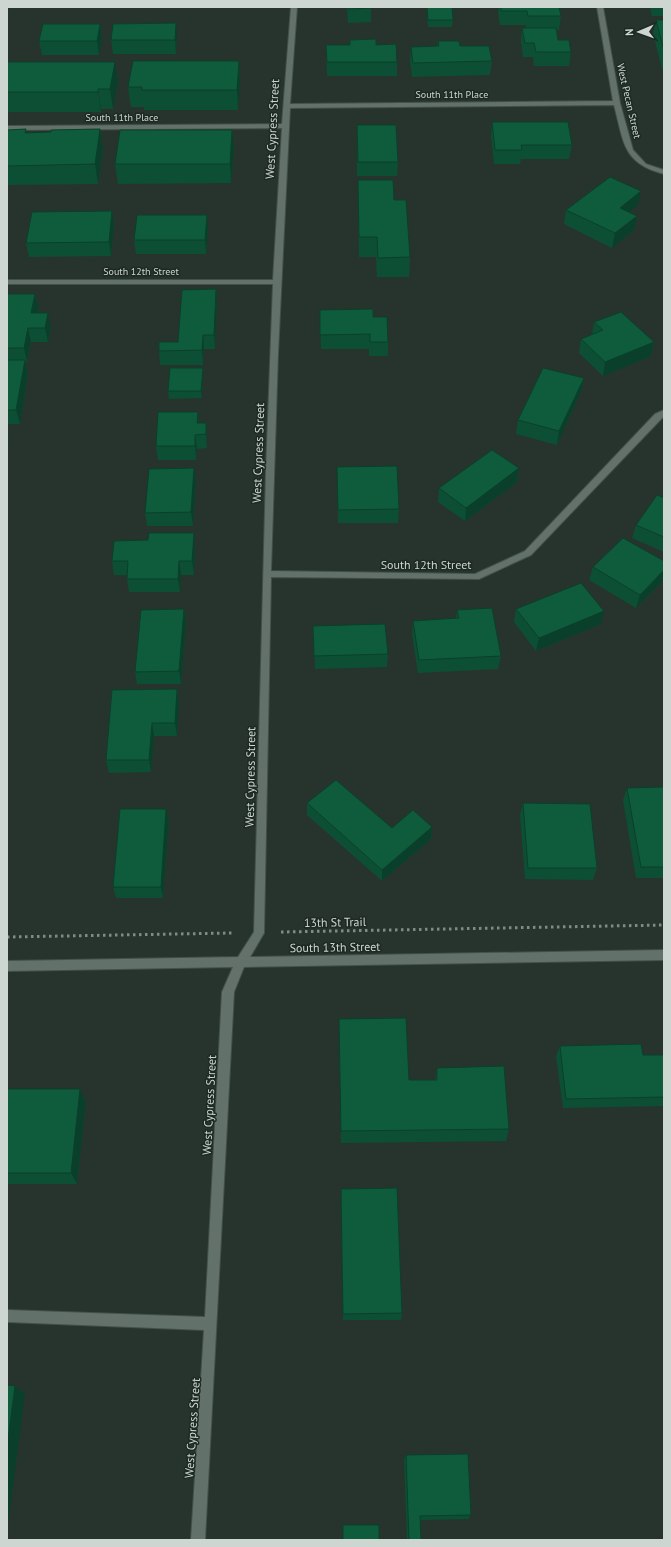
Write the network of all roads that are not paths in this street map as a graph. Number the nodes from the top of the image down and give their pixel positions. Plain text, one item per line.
1 (294, 7) edge
2 (600, 7) edge
3 (618, 103) junction
4 (286, 106) junction
5 (285, 126) junction
6 (7, 128) edge
7 (664, 172) edge
8 (7, 282) edge
9 (276, 282) junction
10 (664, 413) edge
11 (268, 574) junction
12 (664, 955) edge
13 (241, 962) junction
14 (7, 966) edge
15 (7, 1316) edge
16 (211, 1324) junction
17 (198, 1540) edge

1 - 4 street, West Cypress Street
2 - 3 street, West Pecan Street
3 - 4 street, South 11th Place
3 - 7 street, West Pecan Street
4 - 5 street, West Cypress Street
5 - 6 street, South 11th Place
5 - 9 street, West Cypress Street
8 - 9 street, South 12th Street
9 - 11 street, West Cypress Street
10 - 11 street, South 12th Street
11 - 13 street, West Cypress Street
12 - 13 street, South 13th Street
13 - 14 street, South 13th Street
13 - 16 street, West Cypress Street
15 - 16 street
16 - 17 street, West Cypress Street

